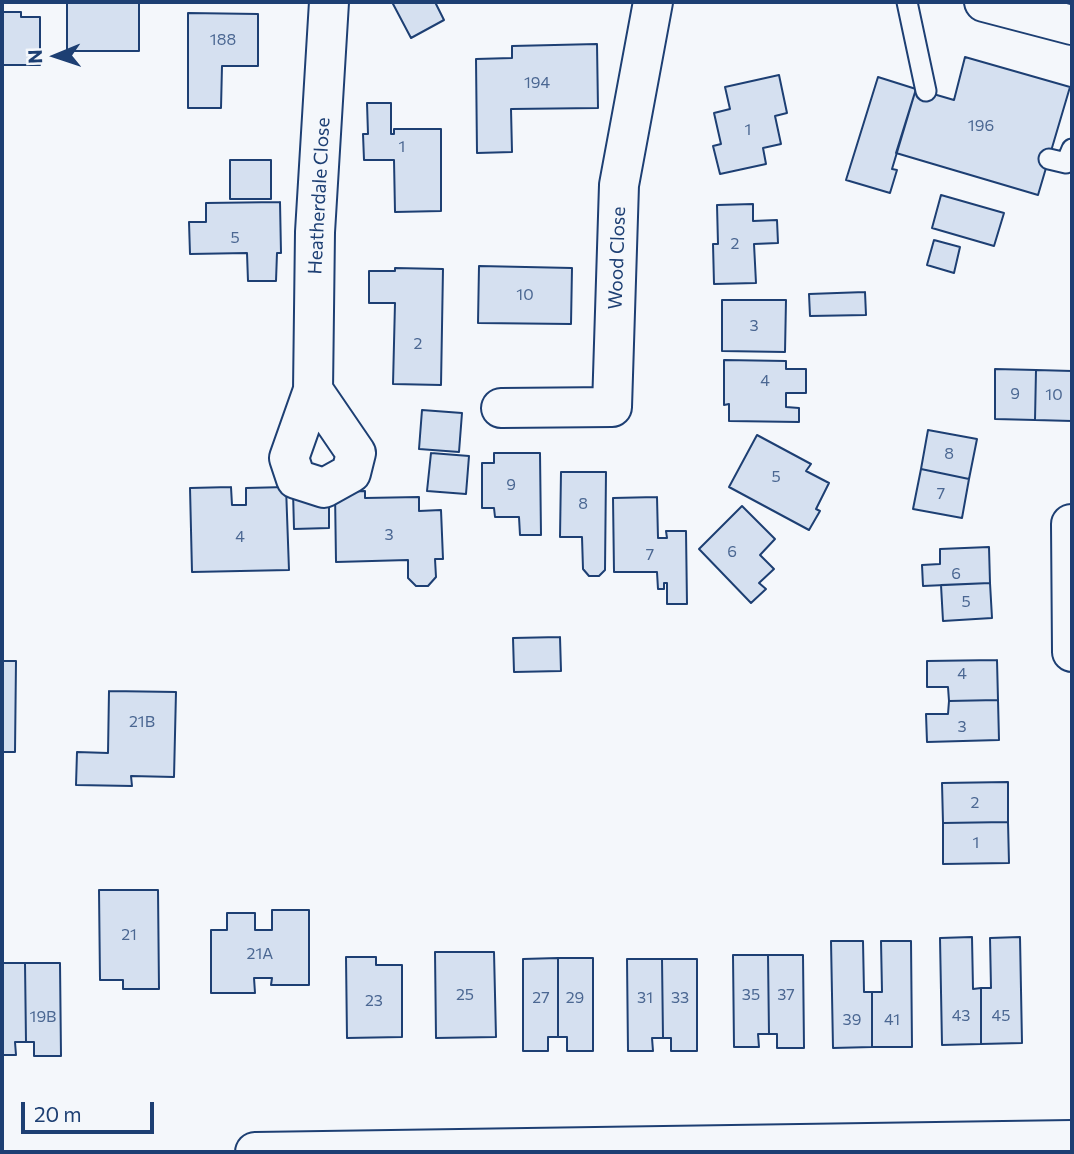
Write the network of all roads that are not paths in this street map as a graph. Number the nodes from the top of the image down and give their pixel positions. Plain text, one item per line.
1 (329, 2) edge
2 (653, 2) edge
3 (907, 2) edge
4 (984, 2) edge
5 (1072, 25) edge
6 (926, 91) dead end
7 (1072, 149) edge
8 (1048, 159) dead end
9 (313, 390) dead end
10 (501, 408) dead end
11 (1071, 524) edge
12 (1072, 652) edge
13 (1072, 1140) edge
14 (256, 1152) edge

1 - 9 street, Heatherdale Close
2 - 10 street, Wood Close
3 - 6 lane
4 - 5 street
7 - 8 lane
11 - 12 street
13 - 14 street

